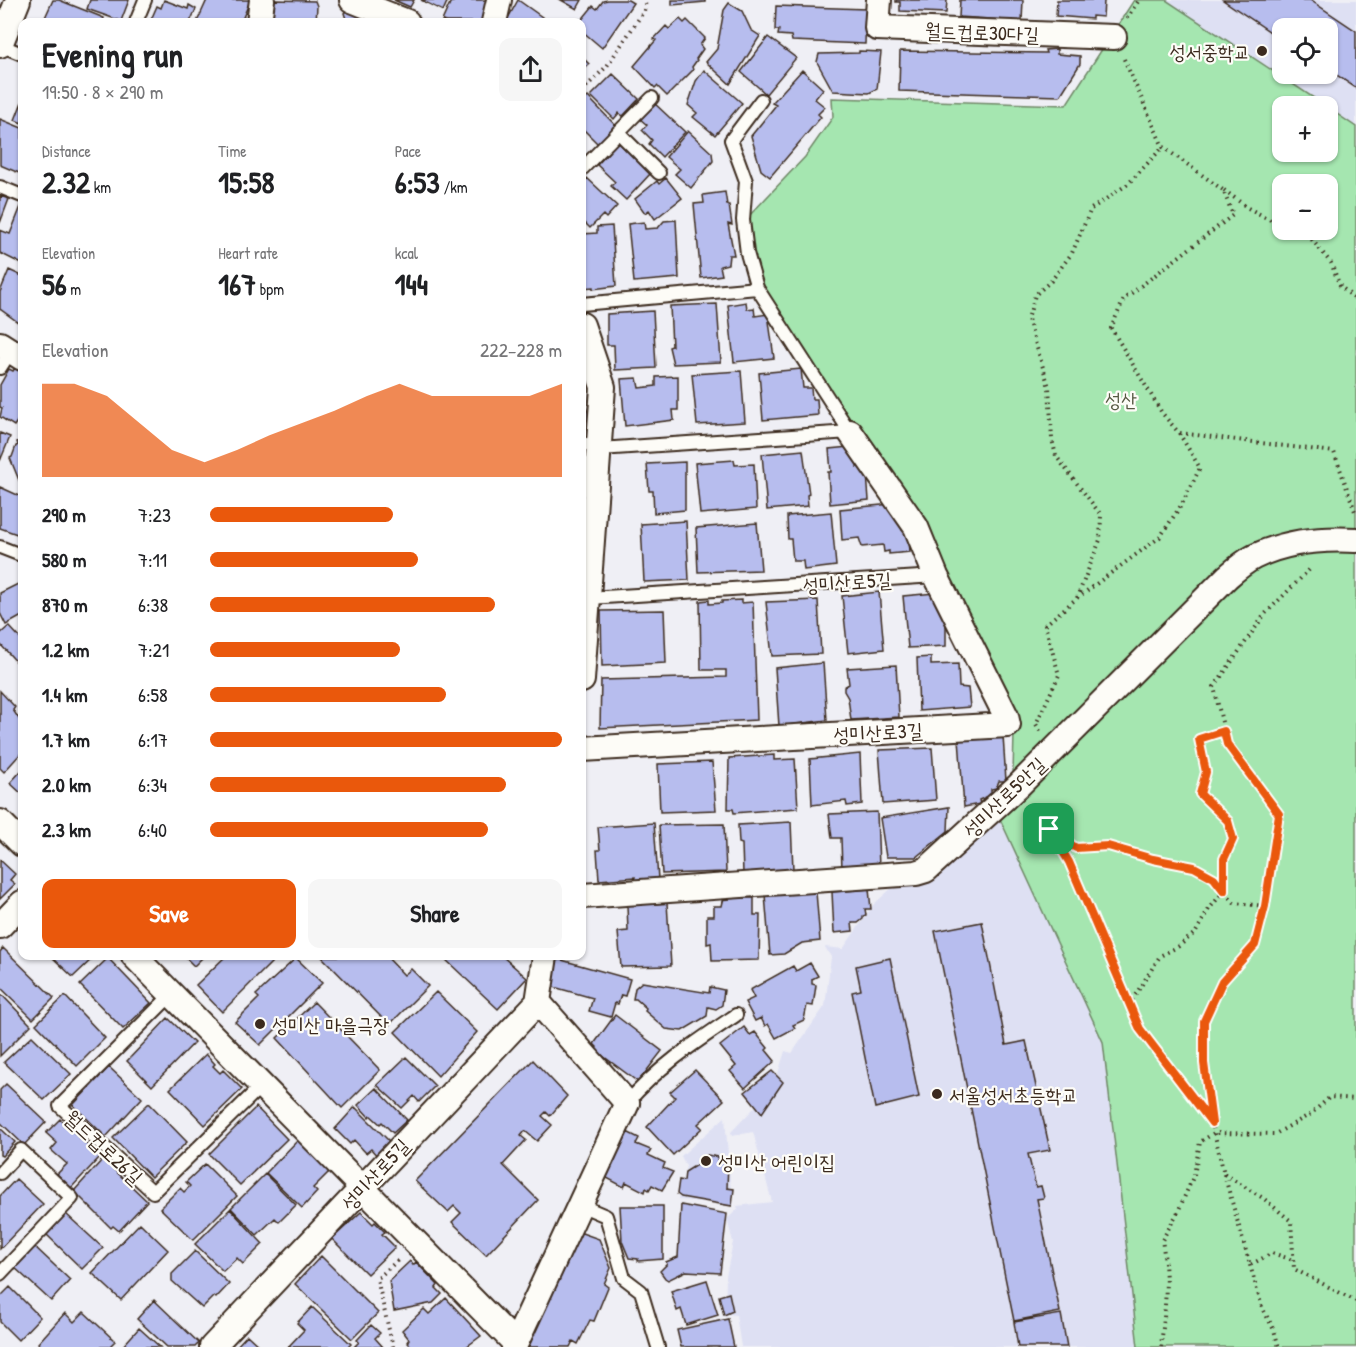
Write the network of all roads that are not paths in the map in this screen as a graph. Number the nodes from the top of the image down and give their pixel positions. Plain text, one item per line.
1 (18, 0) edge
2 (145, 0) edge
3 (262, 0) edge
4 (352, 0) edge
5 (499, 0) edge
6 (879, 0) edge
7 (138, 18) edge
8 (260, 18) edge
9 (397, 18) edge
10 (495, 18) edge
11 (1117, 44) road end
12 (0, 45) edge
13 (18, 52) edge
14 (652, 98) dead end
15 (760, 100) dead end
16 (618, 132) junction
17 (586, 165) edge
18 (659, 172) dead end
19 (0, 187) edge
20 (18, 194) edge
21 (757, 288) junction
22 (586, 304) edge
23 (586, 337) edge
24 (850, 432) junction
25 (591, 446) edge
26 (1356, 540) edge
27 (0, 547) edge
28 (18, 554) dead end
29 (936, 576) junction
30 (589, 598) junction
31 (586, 633) edge
32 (586, 749) edge
33 (0, 822) edge
34 (18, 840) edge
35 (586, 896) edge
36 (18, 907) edge
37 (0, 926) edge
38 (138, 960) edge
39 (544, 960) edge
40 (172, 994) junction
41 (538, 1002) junction
42 (736, 1015) dead end
43 (262, 1085) junction
44 (627, 1103) junction
45 (0, 1173) edge
46 (362, 1187) junction
47 (580, 1205) junction
48 (0, 1274) edge
49 (514, 1345) edge
50 (212, 1347) edge
51 (658, 1347) edge

1 - 12 street
2 - 7 lane
3 - 8 street
4 - 9 street
5 - 10 street
6 - 11 street, 월드컵로30다길
12 - 13 lane
14 - 16 lane
15 - 21 lane
16 - 17 lane
16 - 18 lane
19 - 20 lane
21 - 22 lane
21 - 24 lane
23 - 25 street
24 - 25 lane
24 - 29 street
25 - 30 street
26 - 35 street, 성미산로5안길
27 - 28 lane
29 - 30 lane, 성미산로5길
29 - 32 street, 성미산로3길
30 - 31 street
33 - 34 street
36 - 37 street
38 - 40 street
39 - 41 street
40 - 43 street
40 - 43 lane, 월드컵로26길
41 - 44 street
41 - 46 street, 성미산로5길
42 - 44 lane
43 - 46 street
44 - 47 street
45 - 48 lane
46 - 49 street
46 - 50 street, 성미산로5길
47 - 49 street
47 - 51 lane

